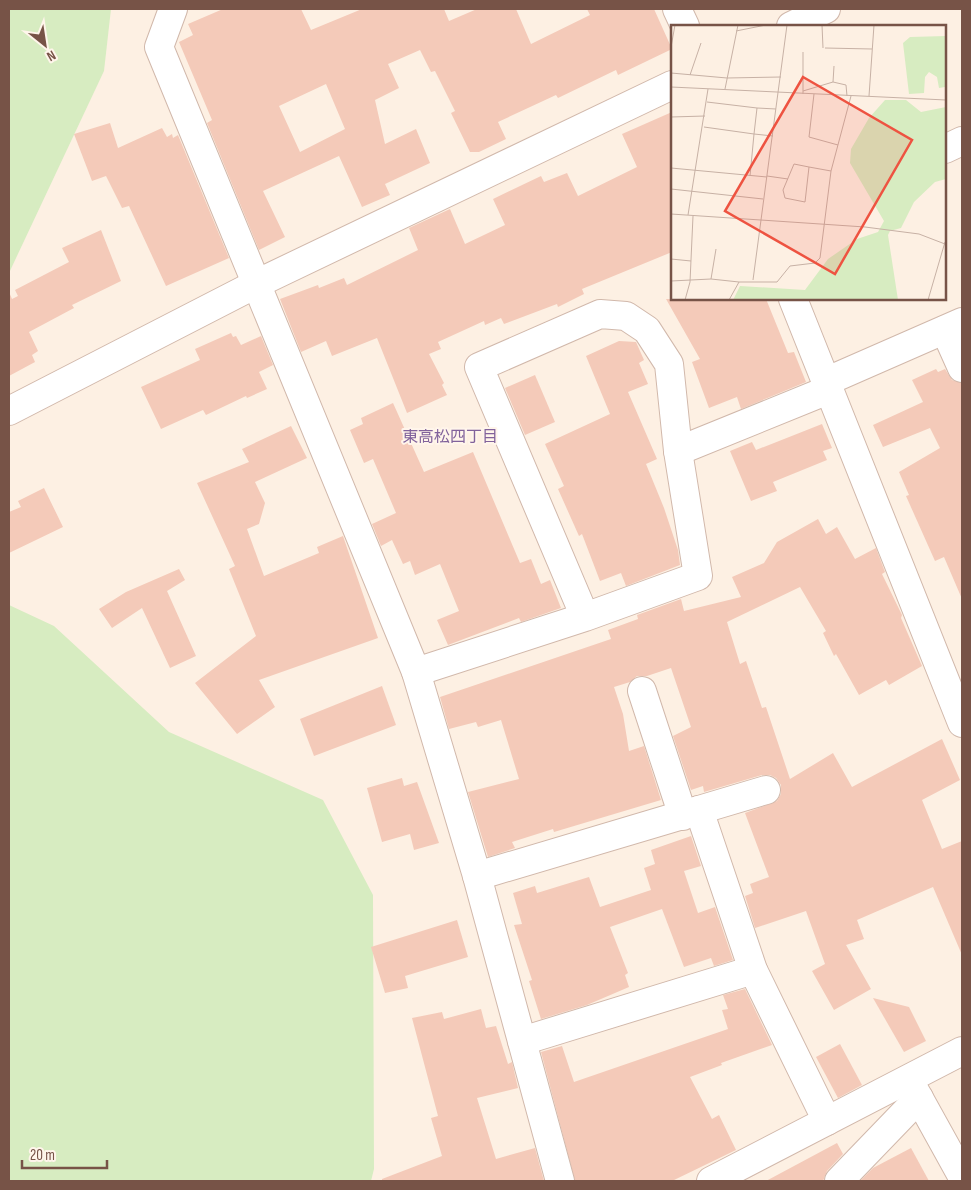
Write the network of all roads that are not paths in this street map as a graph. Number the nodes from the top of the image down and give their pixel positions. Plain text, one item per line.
1 (173, 9) edge
2 (677, 9) edge
3 (826, 9) edge
4 (685, 25) edge
5 (793, 25) edge
6 (671, 85) edge
7 (962, 141) edge
8 (946, 149) edge
9 (256, 284) junction
10 (793, 300) edge
11 (954, 326) edge
12 (962, 368) edge
13 (827, 386) junction
14 (9, 411) edge
15 (678, 451) junction
16 (585, 617) junction
17 (416, 672) junction
18 (954, 679) edge
19 (642, 691) dead end
20 (962, 723) edge
21 (766, 790) dead end
22 (691, 813) junction
23 (476, 876) junction
24 (753, 970) junction
25 (522, 1041) junction
26 (962, 1051) edge
27 (914, 1089) junction
28 (827, 1121) junction
29 (962, 1176) edge
30 (560, 1181) edge
31 (711, 1181) edge
32 (839, 1181) edge

1 - 9 street
2 - 4 street
3 - 5 street
6 - 9 street
7 - 8 street
9 - 14 street
9 - 17 street
10 - 13 street
11 - 12 street
11 - 13 street
13 - 15 street
13 - 18 street
15 - 16 street
15 - 16 street
16 - 17 street
17 - 23 street
18 - 20 street
19 - 22 street
21 - 22 street
22 - 23 street
22 - 24 street
23 - 25 street
24 - 25 street
24 - 28 street
25 - 30 street
26 - 27 street
27 - 28 street
27 - 29 street
27 - 32 street
28 - 31 street

